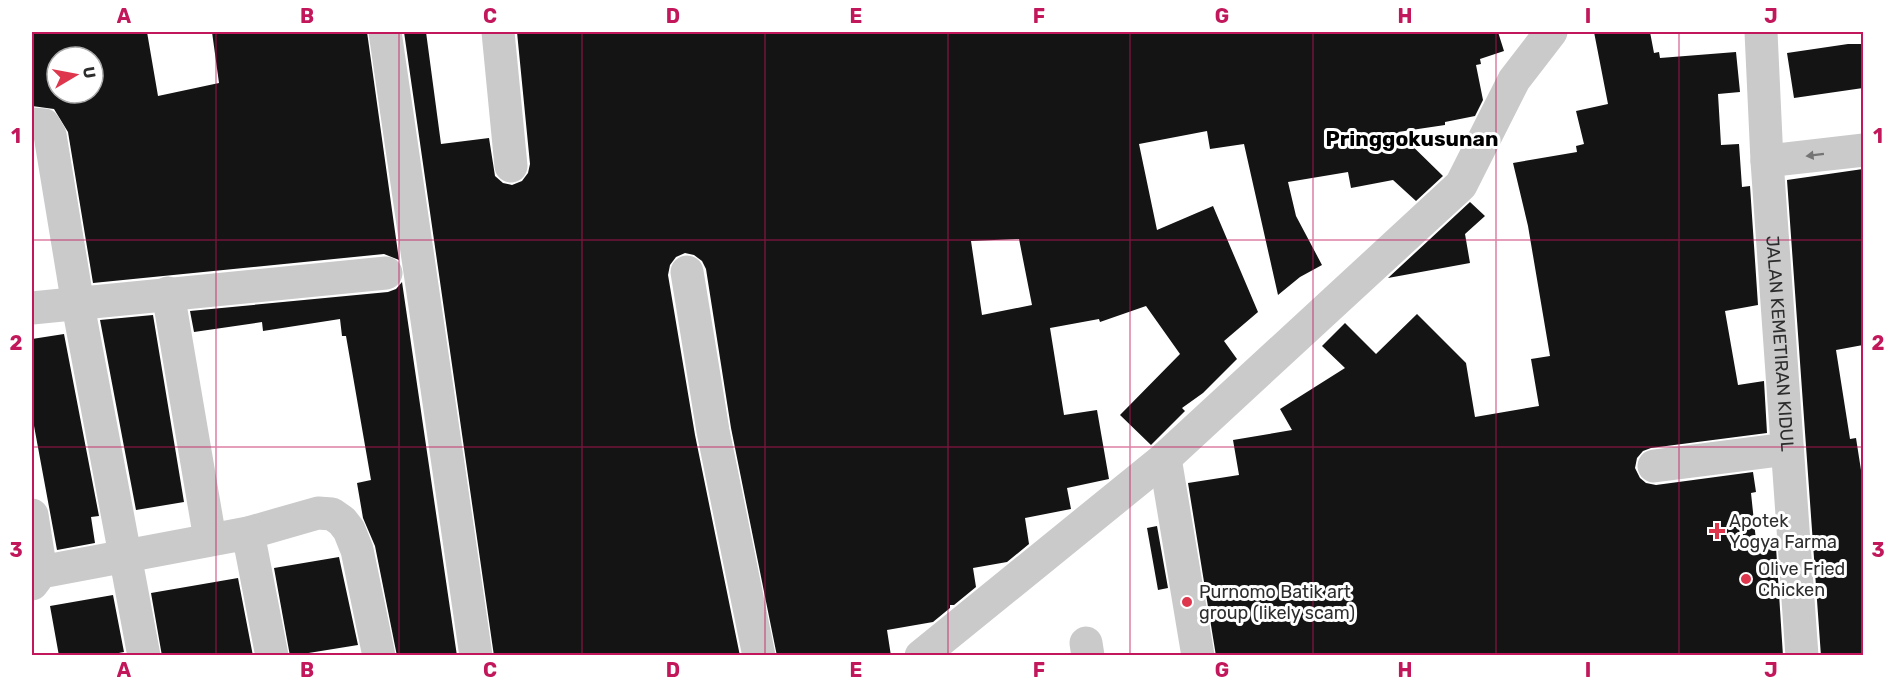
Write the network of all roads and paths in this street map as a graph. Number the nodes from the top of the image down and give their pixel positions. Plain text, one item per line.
1 (385, 32) edge
2 (498, 32) edge
3 (1551, 32) edge
4 (1761, 32) edge
5 (32, 124) edge
6 (1863, 150) edge
7 (1767, 161) junction
8 (511, 166) dead end
9 (687, 272) dead end
10 (386, 273) dead end
11 (168, 293) junction
12 (78, 305) junction
13 (32, 308) edge
14 (1787, 449) junction
15 (1165, 458) junction
16 (1654, 466) dead end
17 (32, 515) edge
18 (248, 533) junction
19 (210, 539) junction
20 (125, 557) junction
21 (36, 578) edge
22 (144, 656) edge
23 (272, 656) edge
24 (379, 656) edge
25 (477, 656) edge
26 (759, 656) edge
27 (921, 656) edge
28 (1198, 656) edge
29 (1802, 656) edge

1 - 25 street
2 - 8 street
3 - 15 street
4 - 7 street, JALAN KEMETIRAN KIDUL
5 - 12 street
6 -> 7 street
7 - 14 street, JALAN KEMETIRAN KIDUL
9 - 26 street
10 - 11 street
11 - 12 street
11 - 19 street
12 - 13 street
12 - 20 street
14 - 16 street
14 - 29 street, JALAN KEMETIRAN KIDUL
15 - 27 street
15 - 28 street
17 - 21 street
18 - 19 street
18 - 23 street
18 - 24 street
19 - 20 street
20 - 21 street
20 - 22 street

